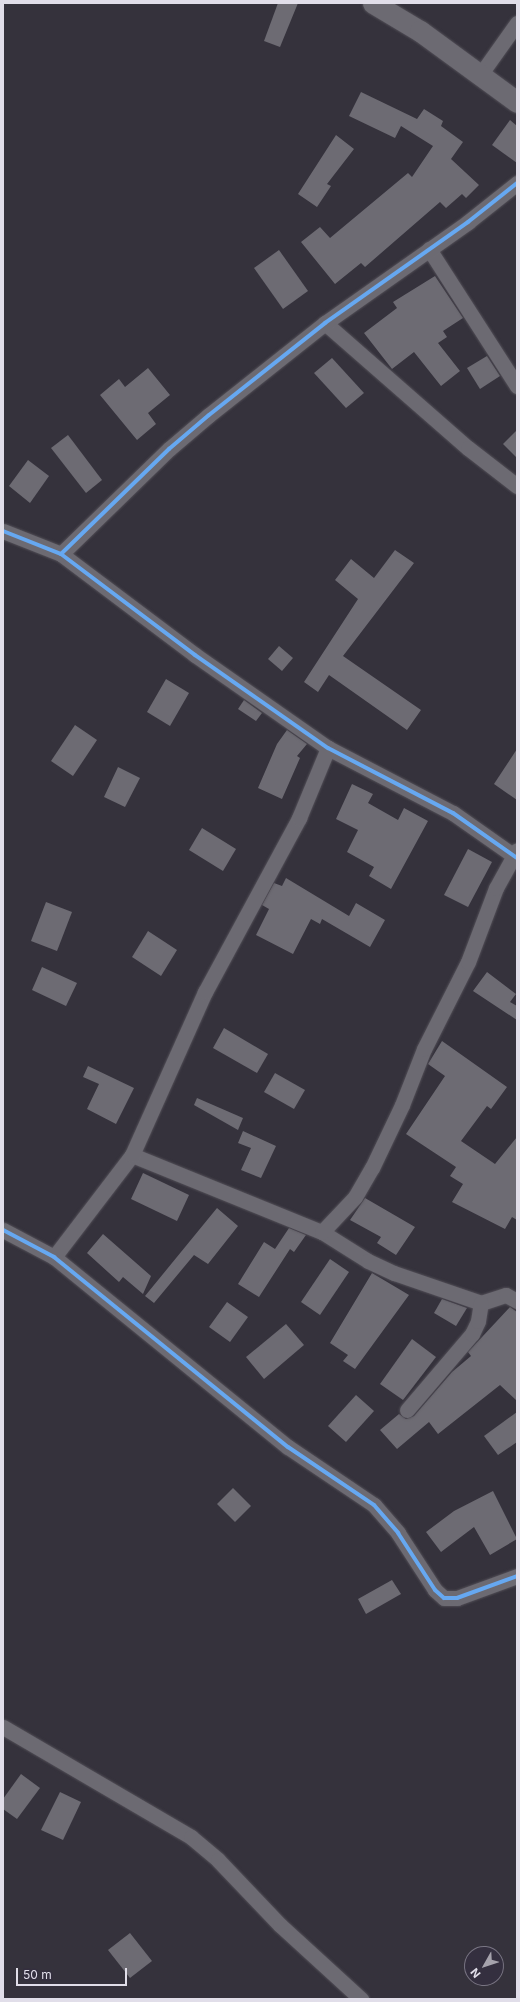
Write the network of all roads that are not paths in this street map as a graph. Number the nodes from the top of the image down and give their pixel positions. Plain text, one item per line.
1 (373, 3) edge
2 (517, 23) edge
3 (480, 75) junction
4 (517, 102) edge
5 (517, 184) edge
6 (429, 249) junction
7 (325, 323) junction
8 (517, 386) edge
9 (517, 486) edge
10 (3, 531) edge
11 (61, 554) junction
12 (328, 748) junction
13 (516, 854) edge
14 (132, 1155) junction
15 (3, 1230) edge
16 (322, 1232) junction
17 (54, 1257) junction
18 (517, 1301) edge
19 (481, 1303) junction
20 (407, 1410) dead end
21 (517, 1576) edge
22 (3, 1727) edge
23 (362, 1999) edge

1 - 3 main road
2 - 3 street
3 - 4 main road
5 - 6 street
6 - 7 street
6 - 8 street
7 - 9 street
7 - 11 street
10 - 11 street
11 - 12 street
12 - 13 street
12 - 14 street
13 - 16 street
14 - 16 street
14 - 17 street
15 - 17 street
16 - 19 street
17 - 21 street
18 - 19 street
19 - 20 street
22 - 23 street

